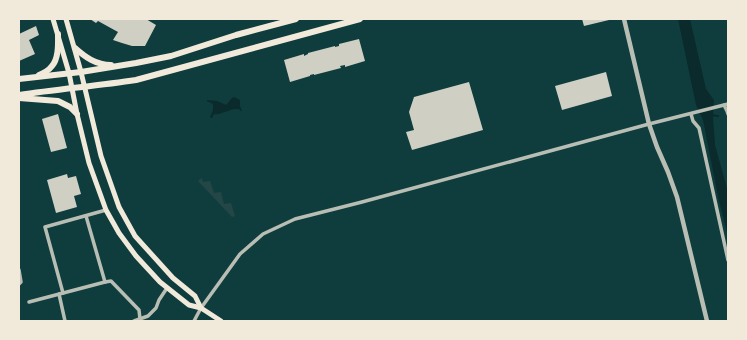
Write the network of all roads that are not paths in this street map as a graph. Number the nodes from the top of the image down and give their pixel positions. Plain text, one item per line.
1 (53, 19) edge
2 (66, 19) edge
3 (296, 19) edge
4 (360, 19) edge
5 (624, 19) edge
6 (58, 34) junction
7 (75, 48) junction
8 (136, 64) junction
9 (82, 72) junction
10 (69, 73) junction
11 (36, 77) junction
12 (19, 79) edge
13 (85, 87) junction
14 (72, 88) junction
15 (19, 95) edge
16 (19, 98) edge
17 (725, 105) edge
18 (692, 113) junction
19 (77, 114) junction
20 (728, 114) edge
21 (649, 124) junction
22 (106, 210) junction
23 (86, 216) junction
24 (728, 260) edge
25 (19, 270) edge
26 (105, 282) junction
27 (19, 284) edge
28 (167, 288) junction
29 (61, 294) junction
30 (29, 302) dead end
31 (201, 308) junction
32 (140, 318) junction
33 (65, 321) edge
34 (134, 321) edge
35 (194, 321) edge
36 (221, 321) edge
37 (707, 321) edge

1 - 6 main road
2 - 7 main road
3 - 8 highway
4 - 13 highway
5 - 21 street
6 - 10 main road
6 - 11 highway
7 - 8 highway
7 - 9 main road
8 - 9 highway
9 - 10 highway
9 - 13 main road
10 - 11 highway
10 - 14 main road
11 - 12 highway
13 - 14 highway
13 - 31 main road
14 - 15 highway
14 - 19 main road
16 - 19 highway
17 - 18 street
17 - 20 street
18 - 21 street
18 - 24 street
19 - 22 main road
21 - 31 street
21 - 37 street
22 - 23 street
22 - 28 main road
23 - 26 street
23 - 29 street
25 - 27 street
26 - 29 street
26 - 32 street
28 - 31 main road
28 - 32 street
29 - 30 street
29 - 33 street
31 - 35 street
31 - 36 main road
32 - 34 street

